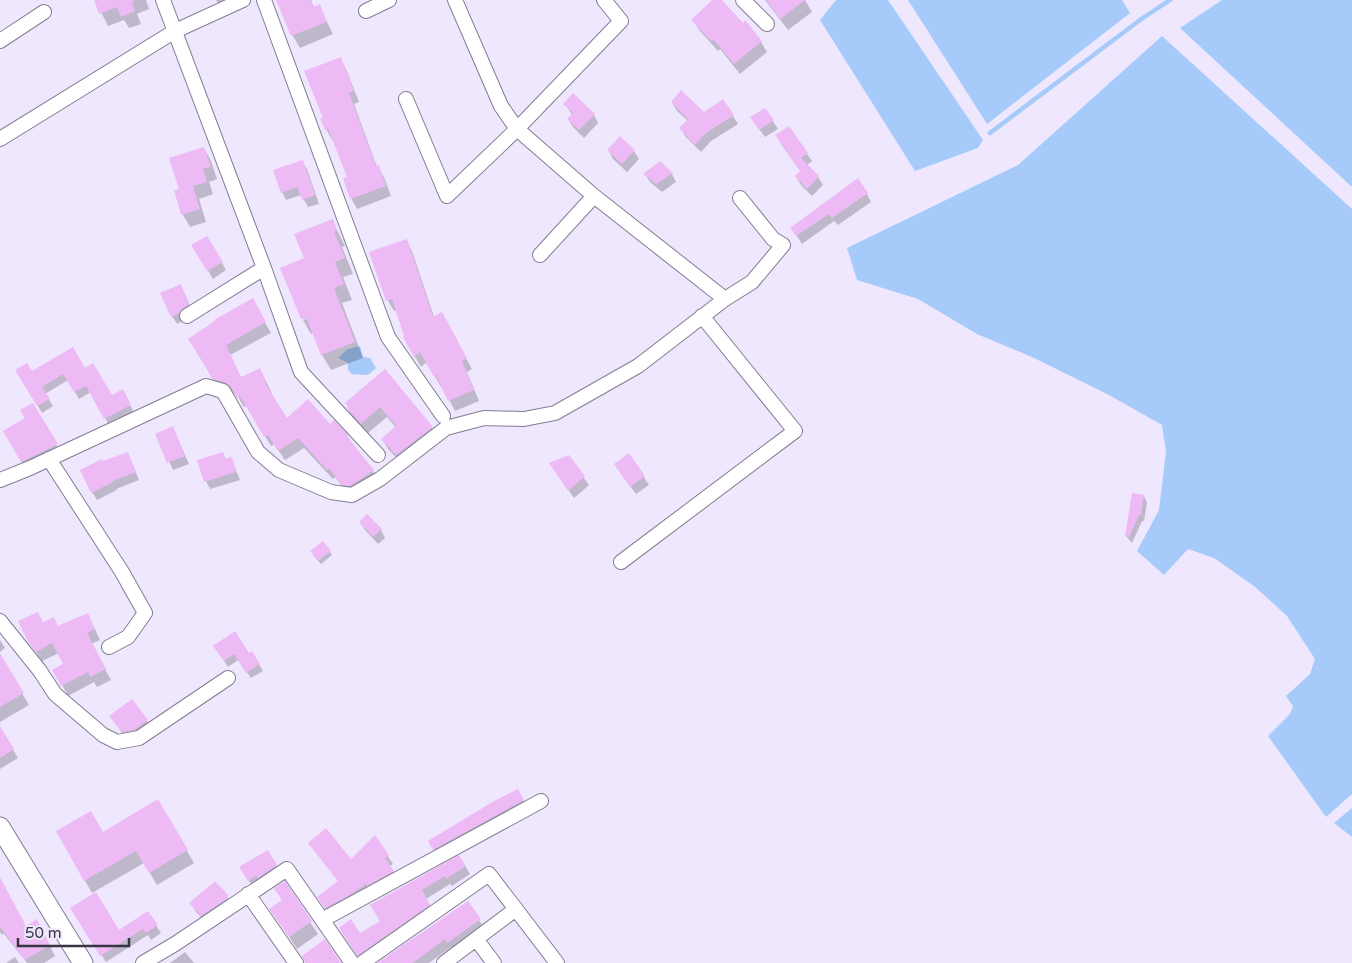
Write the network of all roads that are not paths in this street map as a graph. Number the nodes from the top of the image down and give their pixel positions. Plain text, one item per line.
1 (163, 0) edge
2 (243, 0) edge
3 (264, 0) edge
4 (389, 0) edge
5 (455, 0) edge
6 (604, 0) edge
7 (742, 0) edge
8 (366, 11) dead end
9 (44, 12) dead end
10 (767, 24) dead end
11 (175, 31) junction
12 (0, 41) edge
13 (406, 99) dead end
14 (517, 129) junction
15 (0, 139) edge
16 (594, 196) junction
17 (740, 198) dead end
18 (540, 255) dead end
19 (264, 268) junction
20 (725, 299) junction
21 (187, 316) dead end
22 (702, 316) junction
23 (443, 416) dead end
24 (378, 456) dead end
25 (49, 459) junction
26 (0, 480) edge
27 (621, 562) dead end
28 (0, 621) edge
29 (109, 647) dead end
30 (228, 678) dead end
31 (541, 801) dead end
32 (0, 828) edge
33 (248, 894) junction
34 (516, 909) junction
35 (322, 920) junction
36 (476, 939) junction
37 (83, 963) edge
38 (143, 963) edge
39 (296, 963) edge
40 (352, 963) edge
41 (362, 963) edge
42 (444, 963) edge
43 (494, 963) edge
44 (557, 963) edge

1 - 11 street
2 - 11 street
3 - 23 street
4 - 8 street
5 - 14 street
6 - 14 street
7 - 10 street
9 - 12 street
11 - 15 street
11 - 19 street
13 - 14 street
14 - 16 street
16 - 18 street
16 - 20 street
17 - 20 street
19 - 21 street
19 - 24 street
20 - 22 street
22 - 25 street
22 - 27 street
25 - 26 street
25 - 29 street
28 - 30 street
31 - 35 street
32 - 37 main road
33 - 35 street
33 - 38 street
33 - 39 street
34 - 36 street
34 - 41 street
34 - 44 street
35 - 40 street
36 - 42 street
36 - 43 street

